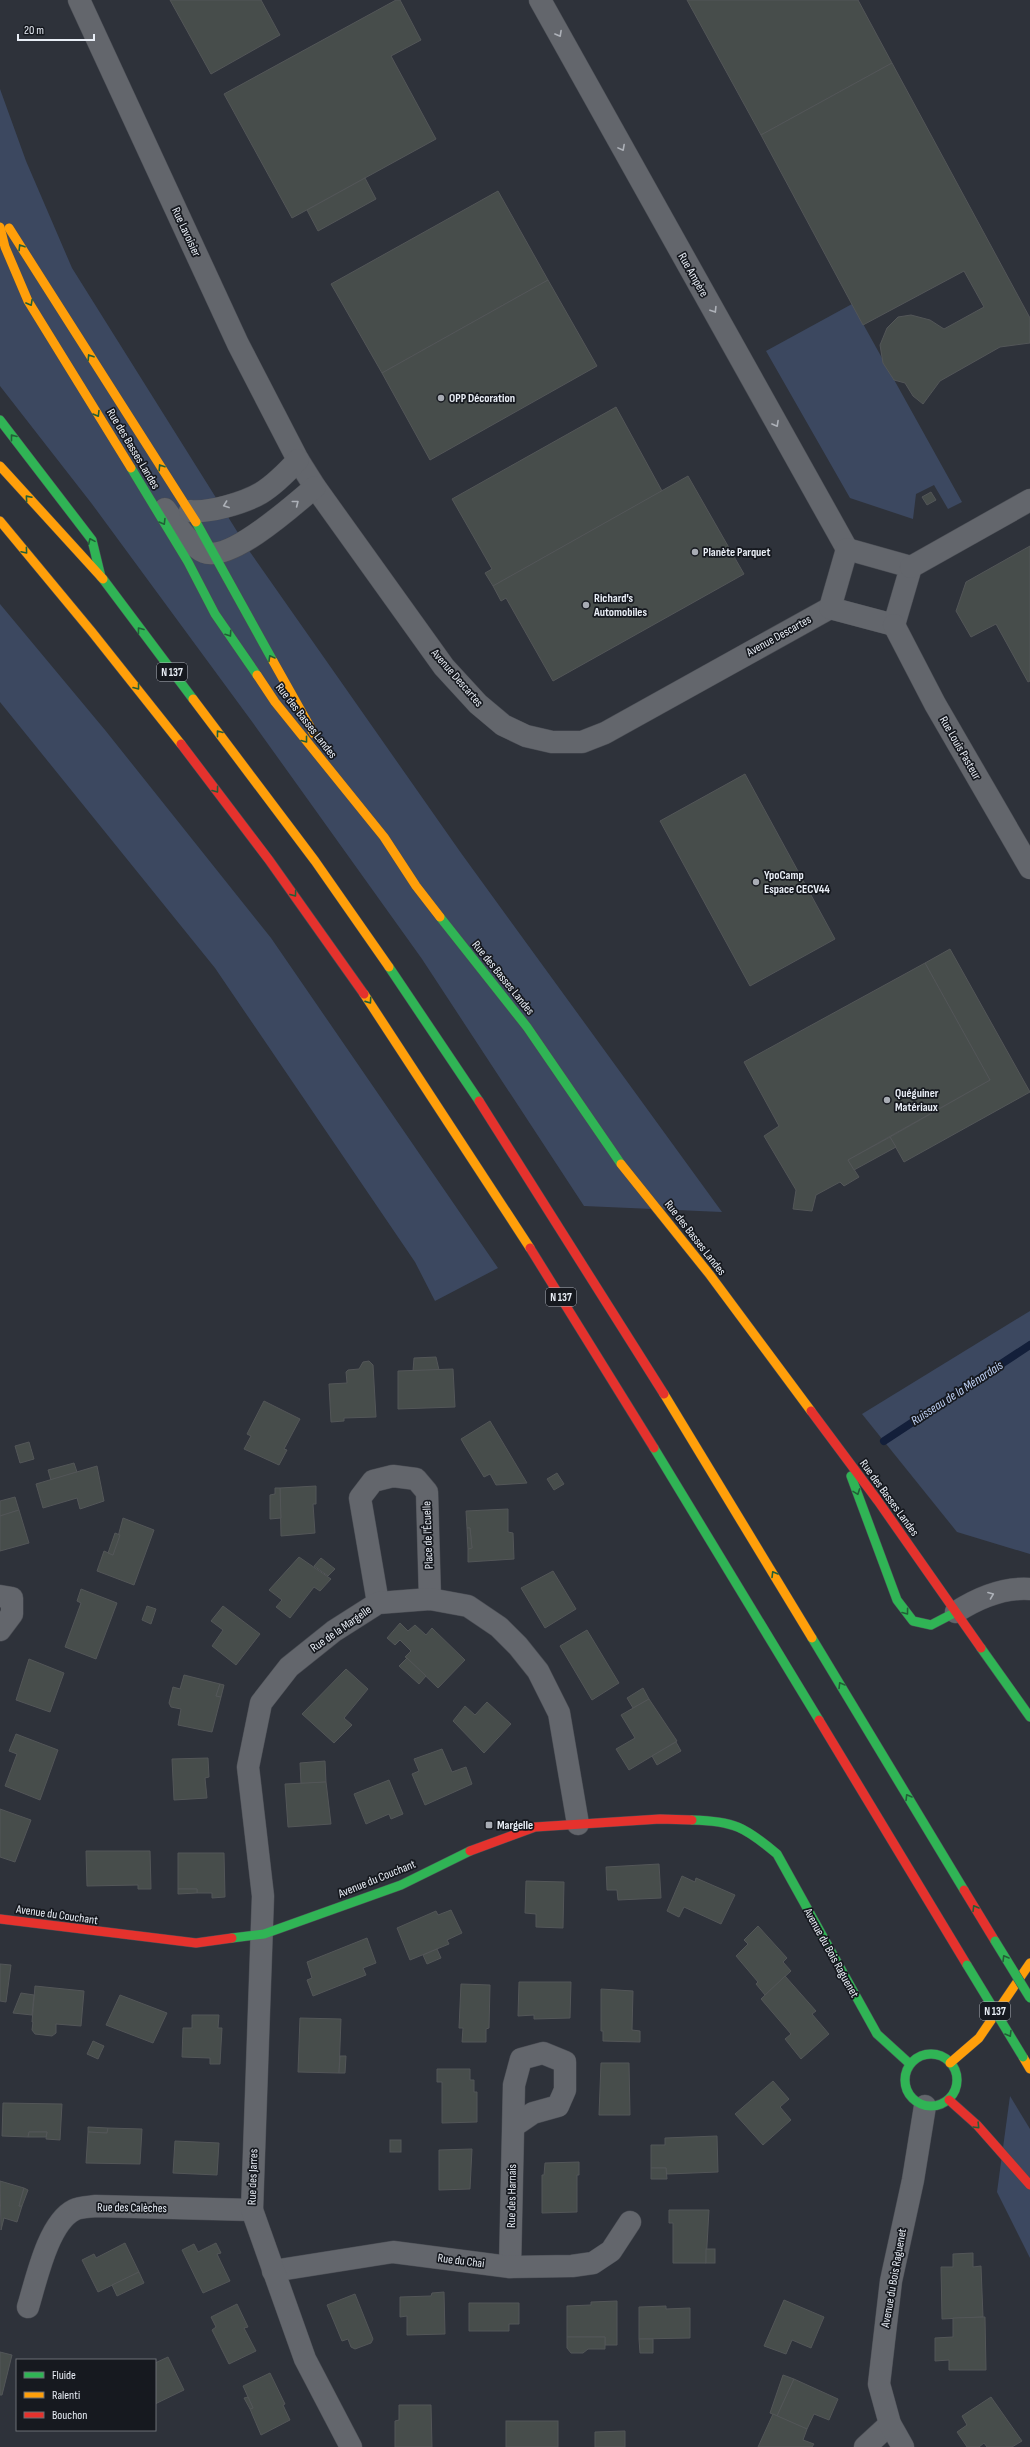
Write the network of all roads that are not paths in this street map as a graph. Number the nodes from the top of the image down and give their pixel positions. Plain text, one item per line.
1 (79, 0) edge
2 (540, 0) edge
3 (2, 224) edge
4 (0, 420) edge
5 (298, 460) junction
6 (0, 466) edge
7 (136, 477) junction
8 (315, 487) junction
9 (1030, 500) edge
10 (190, 511) junction
11 (0, 521) edge
12 (846, 549) junction
13 (214, 554) junction
14 (910, 567) junction
15 (102, 578) junction
16 (830, 608) junction
17 (894, 625) junction
18 (353, 801) junction
19 (1030, 868) edge
20 (844, 1456) junction
21 (1030, 1589) edge
22 (0, 1596) edge
23 (430, 1599) junction
24 (378, 1604) junction
25 (956, 1612) junction
26 (0, 1630) edge
27 (1030, 1717) edge
28 (578, 1824) junction
29 (757, 1837) joint
30 (0, 1919) edge
31 (264, 1934) junction
32 (1030, 1963) edge
33 (1030, 1998) edge
34 (950, 2063) junction
35 (910, 2064) junction
36 (1030, 2069) edge
37 (949, 2100) junction
38 (925, 2106) junction
39 (514, 2126) dead end
40 (1030, 2185) edge
41 (252, 2210) junction
42 (630, 2222) dead end
43 (510, 2267) junction
44 (274, 2271) junction
45 (28, 2307) dead end
46 (890, 2424) junction
47 (351, 2447) edge
48 (865, 2447) edge
49 (903, 2447) edge

1 - 5 street, Rue Lavoisier
2 -> 12 street, Rue Ampère
3 -> 7 main road, Rue des Basses Landes
10 -> 3 main road
15 -> 4 main road
5 - 8 street, Rue Lavoisier
5 -> 10 street
15 -> 6 main road, N 137
7 - 13 street
7 -> 18 main road, Rue des Basses Landes
13 -> 8 street
8 - 16 street, Avenue Descartes
9 - 14 street
10 - 13 main road
11 -> 36 main road, N 137, bridge
12 - 14 street
12 - 16 street
18 -> 13 main road
14 - 17 street
33 -> 15 main road, N 137, bridge
16 - 17 street
17 - 19 street, Rue Louis Pasteur
18 - 20 main road, Rue des Basses Landes
20 - 25 main road, Rue des Basses Landes
20 -> 25 main road
25 -> 21 street
22 - 26 street
23 - 24 street, Rue de la Margelle
23 - 24 street, Place de l'Écuelle
23 - 28 street, Rue de la Margelle
24 - 31 street, Rue de la Margelle
25 - 27 main road, Rue des Basses Landes
28 - 29 main road, Avenue du Couchant
28 - 31 main road, Avenue du Couchant
29 - 35 main road, Avenue du Bois Raguenet
30 - 31 main road, Avenue du Couchant
31 - 41 street, Rue des Jarres
32 - 34 main road
34 - 35 main road
34 - 37 main road
35 - 38 main road
37 - 38 main road
37 -> 40 main road
38 - 46 street, Avenue du Bois Raguenet
39 - 43 street, Rue des Harnais
41 - 44 street, Rue des Jarres
41 - 45 street, Rue des Calèches
42 - 43 street, Rue du Chai
43 - 44 street, Rue du Chai
44 - 47 street, Rue des Jarres
46 - 48 street
46 - 49 street, Avenue du Bois Raguenet

